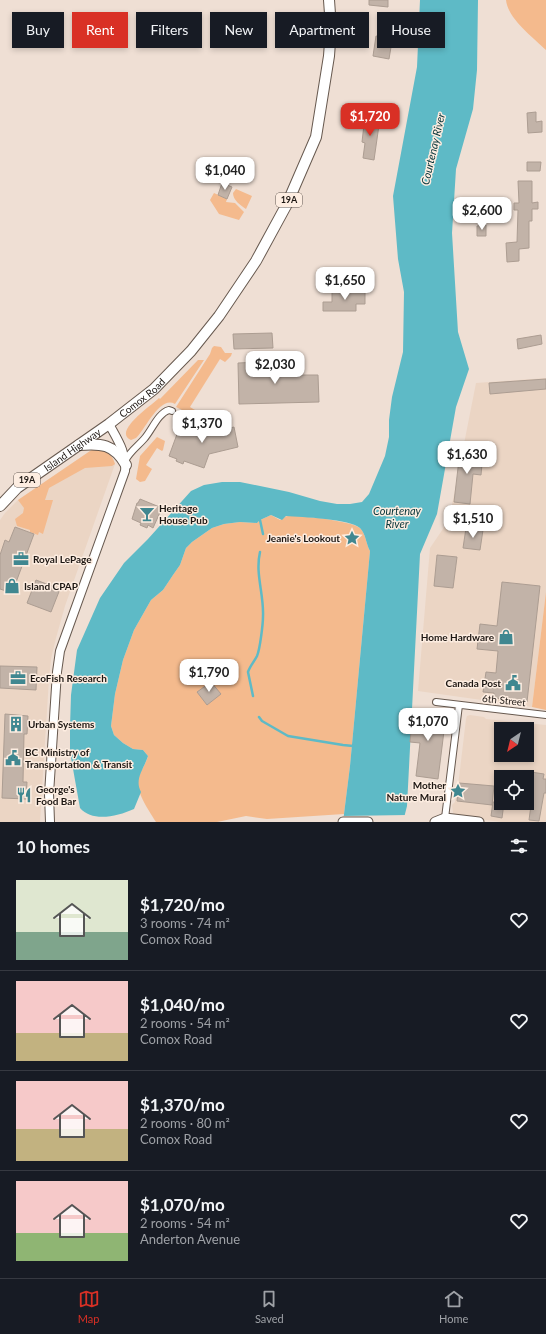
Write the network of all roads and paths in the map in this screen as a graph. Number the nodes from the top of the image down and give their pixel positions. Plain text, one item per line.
1 (330, 0) edge
2 (172, 411) dead end
3 (109, 424) junction
4 (79, 445) junction
5 (126, 463) junction
6 (0, 506) edge
7 (436, 702) dead end
8 (459, 705) junction
9 (546, 714) edge
10 (445, 818) junction
11 (50, 822) edge
12 (337, 822) edge
13 (343, 822) edge
14 (368, 822) edge
15 (435, 822) edge
16 (479, 822) edge

1 - 3 main road, Comox Road / 19A
2 - 5 street
3 - 4 main road, Island Highway / 19A
3 - 5 street, Comox Road
4 - 5 main road
4 - 6 main road, Island Highway / 19A
5 - 11 street
7 - 8 street, 6th Street
8 - 9 street, 6th Street
8 - 10 street
10 - 15 main road
10 - 16 main road
12 - 13 street
13 - 14 main road

